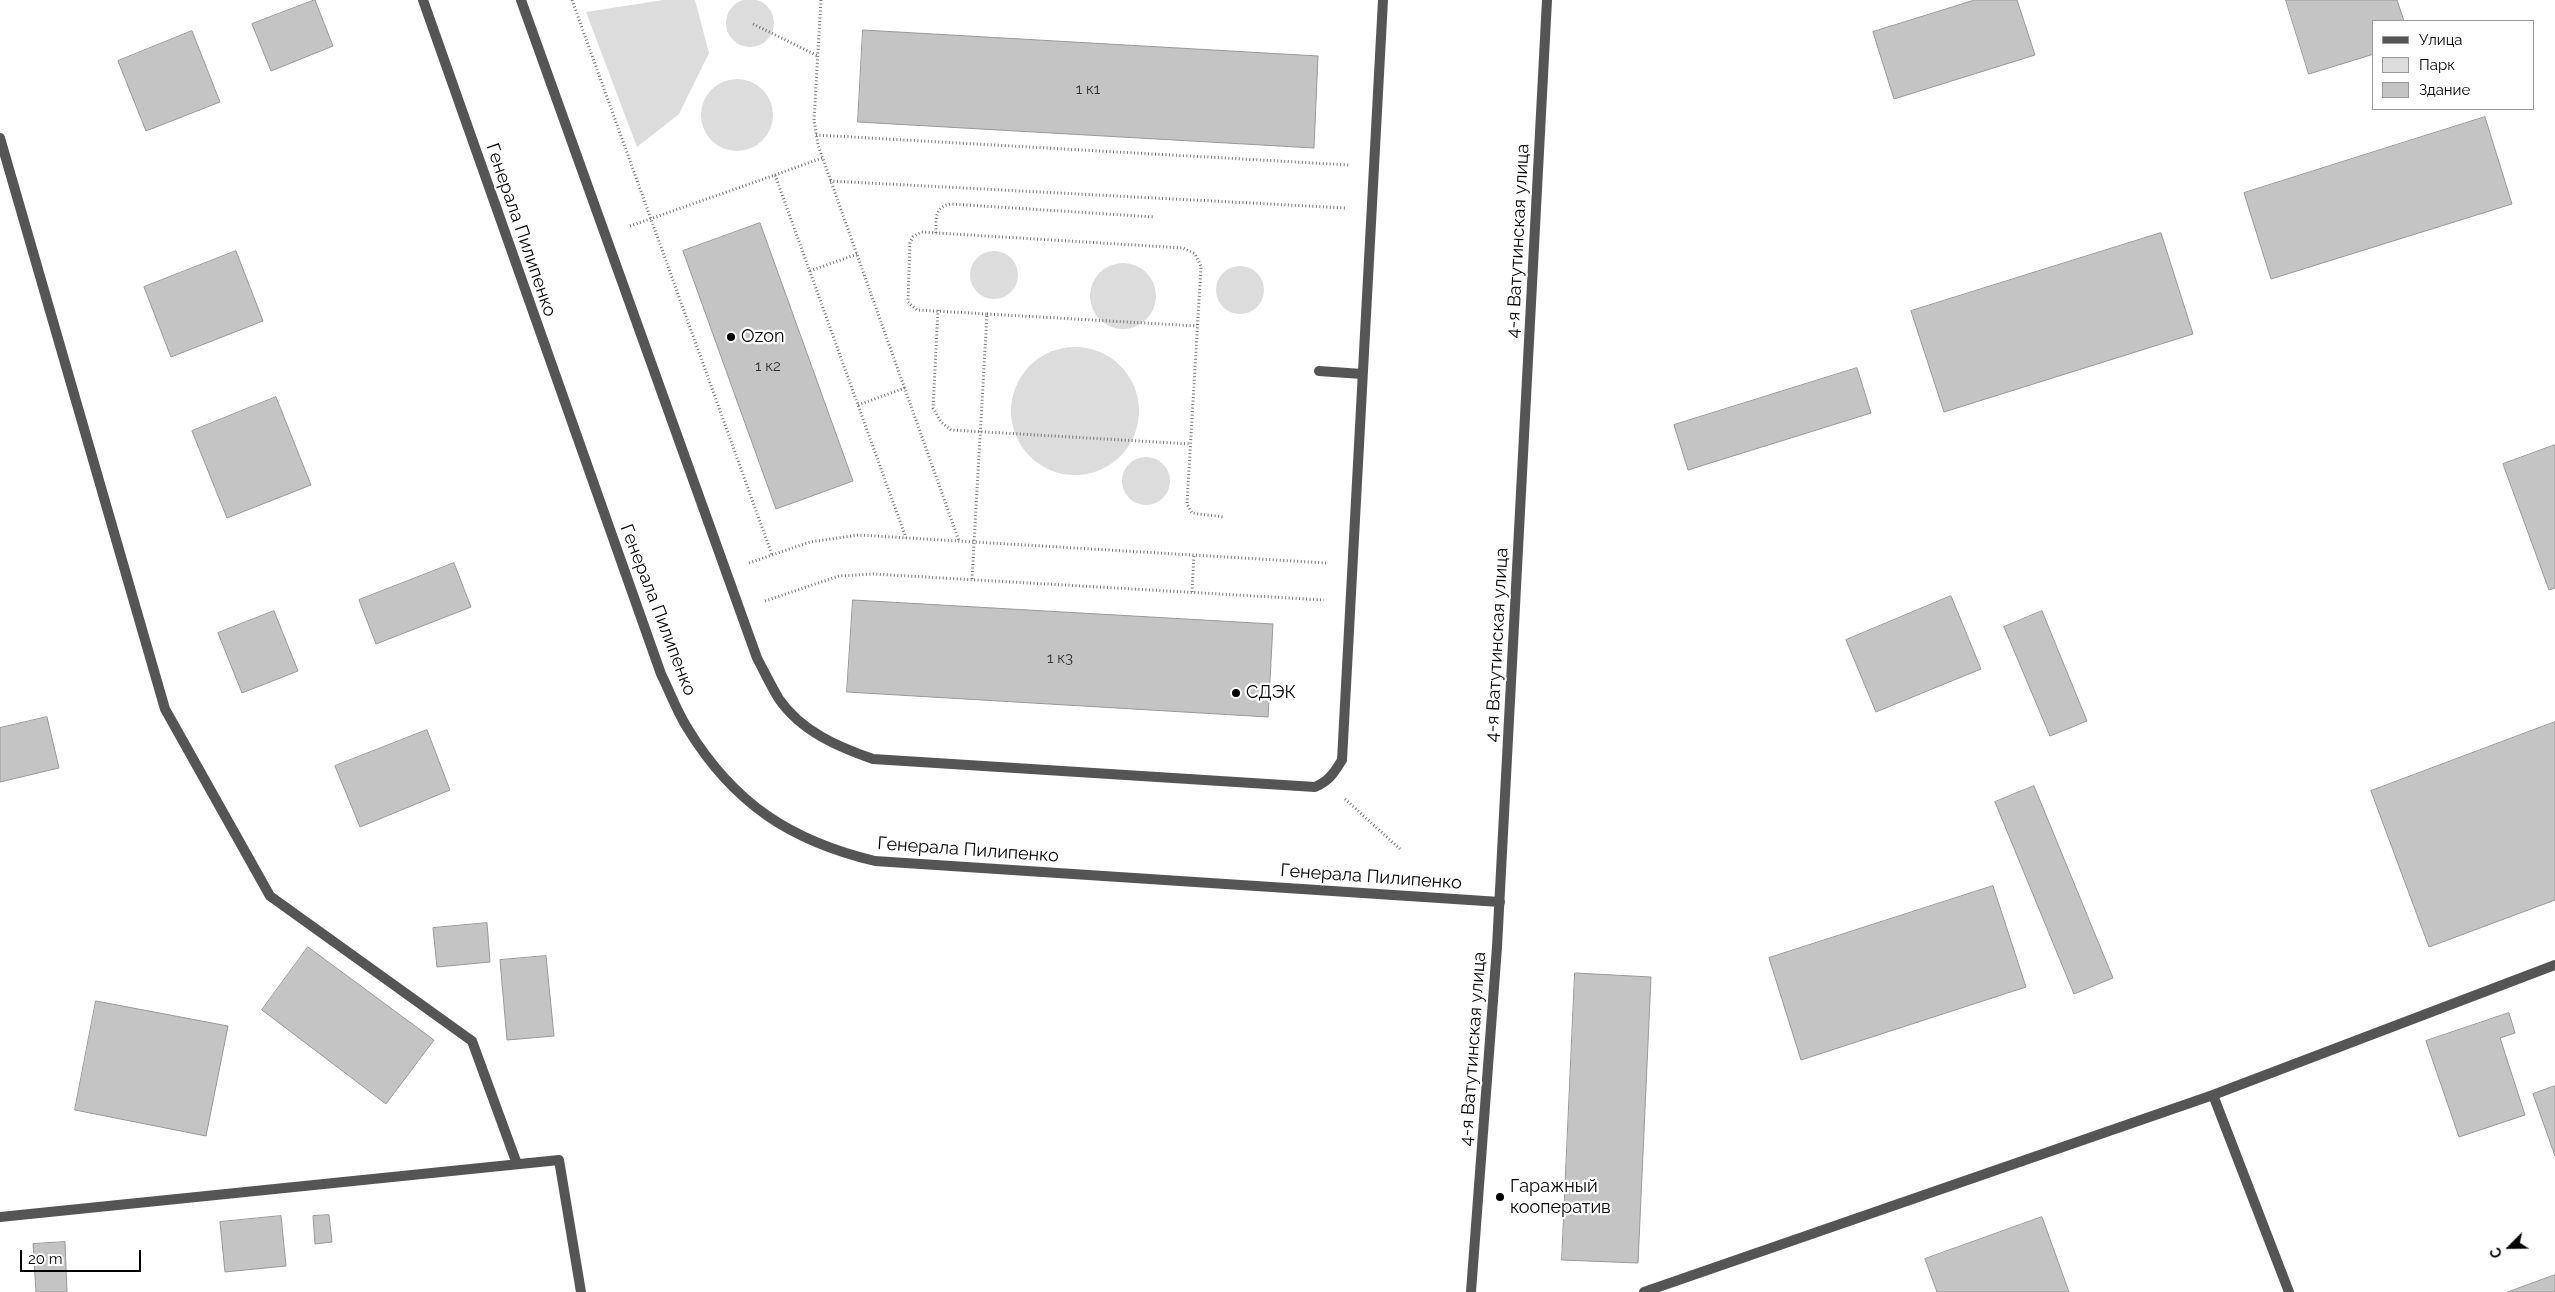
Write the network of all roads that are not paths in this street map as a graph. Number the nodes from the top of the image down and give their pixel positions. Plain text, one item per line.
1 (423, 0) edge
2 (522, 0) edge
3 (1383, 0) edge
4 (1547, 0) edge
5 (0, 138) edge
6 (1319, 372) dead end
7 (1362, 374) junction
8 (1500, 902) junction
9 (2555, 965) edge
10 (2214, 1095) junction
11 (517, 1164) junction
12 (0, 1217) edge
13 (581, 1292) edge
14 (1471, 1292) edge
15 (1644, 1292) edge
16 (2289, 1292) edge

1 - 8 street, Генерала Пилипенко
2 - 7 street
3 - 7 street
4 - 8 street, 4-я Ватутинская улица
5 - 11 street
6 - 7 street
8 - 14 street, 4-я Ватутинская улица
9 - 10 street
10 - 15 street
10 - 16 street
11 - 12 street
11 - 13 street

